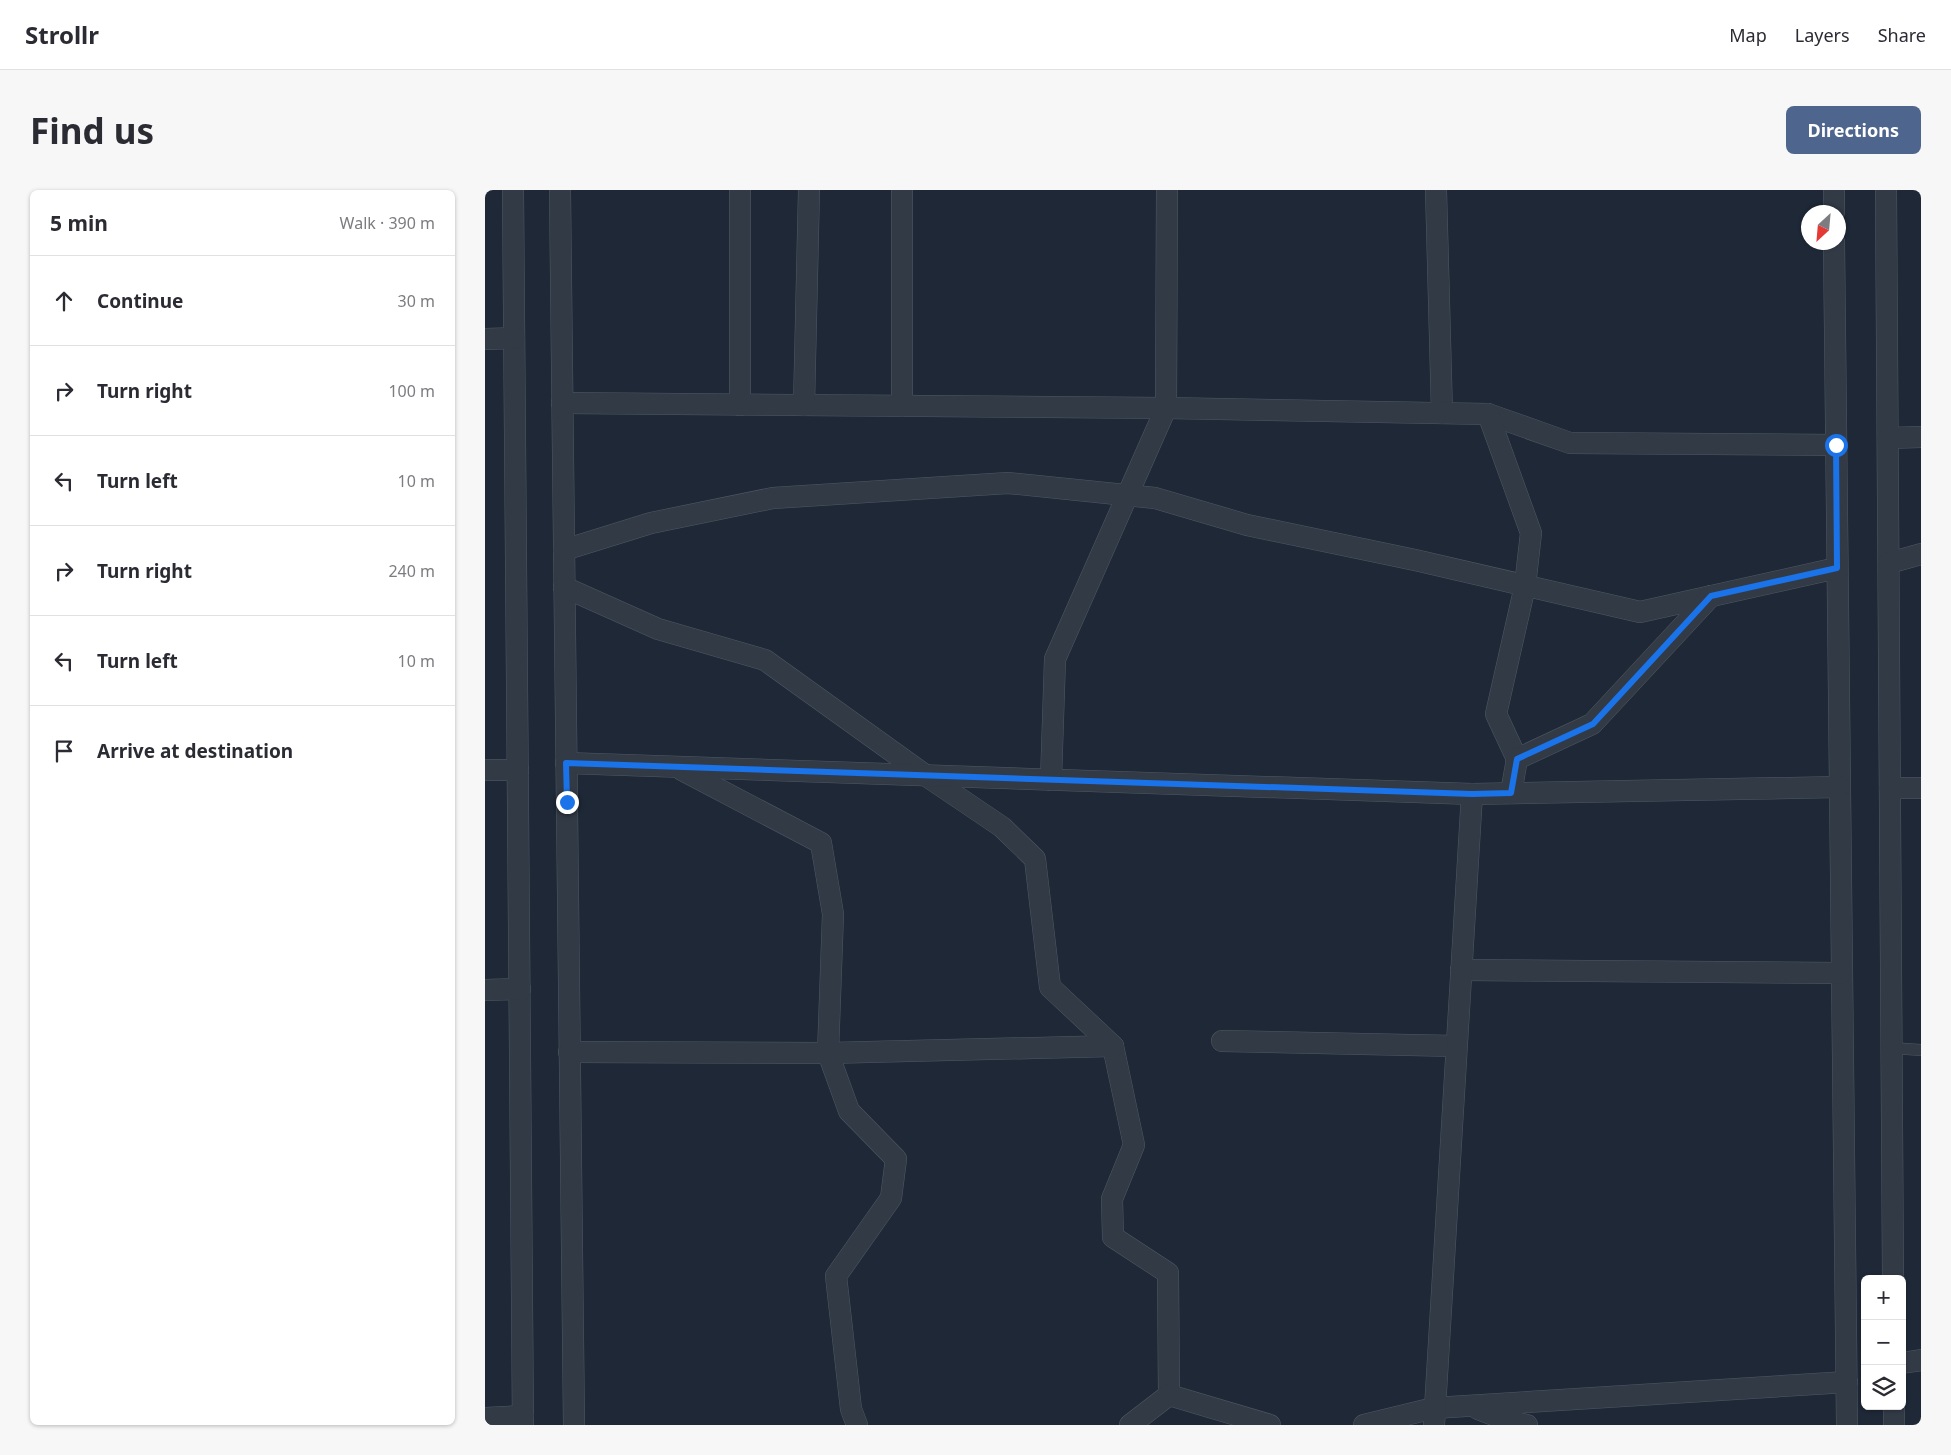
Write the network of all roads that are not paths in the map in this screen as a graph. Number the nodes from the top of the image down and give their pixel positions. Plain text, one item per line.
1 (513, 190) edge
2 (560, 190) edge
3 (740, 190) edge
4 (809, 190) edge
5 (902, 190) edge
6 (1167, 190) edge
7 (1436, 190) edge
8 (1833, 190) edge
9 (1886, 190) edge
10 (1834, 205) edge
11 (1834, 250) edge
12 (514, 338) junction
13 (485, 339) edge
14 (562, 403) junction
15 (740, 405) junction
16 (804, 405) junction
17 (902, 406) junction
18 (1166, 408) junction
19 (1442, 414) junction
20 (1488, 414) junction
21 (1921, 437) edge
22 (1888, 438) junction
23 (1836, 445) junction
24 (1126, 495) junction
25 (564, 550) junction
26 (1921, 554) edge
27 (1889, 563) junction
28 (1837, 568) junction
29 (1525, 586) junction
30 (564, 587) junction
31 (1711, 596) junction
32 (1517, 759) junction
33 (566, 763) junction
34 (676, 767) junction
35 (485, 770) edge
36 (518, 770) junction
37 (925, 775) junction
38 (1051, 780) junction
39 (1839, 787) junction
40 (1890, 788) junction
41 (1921, 788) edge
42 (1511, 793) junction
43 (1472, 794) junction
44 (1461, 970) junction
45 (1841, 972) junction
46 (520, 989) junction
47 (485, 990) edge
48 (1222, 1041) dead end
49 (1113, 1046) junction
50 (1456, 1046) junction
51 (1892, 1048) junction
52 (1921, 1050) edge
53 (569, 1052) junction
54 (828, 1053) junction
55 (1893, 1275) edge
56 (1921, 1360) edge
57 (1906, 1362) edge
58 (1847, 1382) junction
59 (1169, 1396) junction
60 (1470, 1406) junction
61 (1894, 1410) edge
62 (1434, 1417) edge
63 (485, 1418) edge
64 (523, 1420) edge
65 (573, 1425) edge
66 (857, 1425) edge
67 (1130, 1425) edge
68 (1270, 1425) edge
69 (1364, 1425) edge
70 (1527, 1425) edge
71 (1847, 1425) edge
72 (1894, 1425) edge

1 - 12 street
2 - 14 street
3 - 15 street
4 - 16 street
5 - 17 street
6 - 18 street
7 - 19 street
8 - 10 street
9 - 22 street
11 - 23 street
12 - 13 street
12 - 36 street
14 - 15 street
14 - 25 street
15 - 16 street
16 - 17 street
17 - 18 street
18 - 19 street
18 - 24 street
19 - 20 street
20 - 23 street
20 - 29 street
21 - 22 street
22 - 27 street
23 - 28 street
24 - 25 street
24 - 29 street
24 - 38 street
25 - 30 street
26 - 27 street
27 - 40 street
28 - 31 street
28 - 39 street
29 - 31 street
29 - 32 street
30 - 33 street
30 - 37 street
31 - 32 street
32 - 42 street
33 - 34 street
33 - 53 street
34 - 37 street
34 - 54 street
35 - 36 street
36 - 46 street
37 - 38 street
37 - 49 street
38 - 43 street
39 - 42 street
39 - 45 street
40 - 41 street
40 - 51 street
42 - 43 street
43 - 44 street
44 - 45 street
44 - 50 street
45 - 58 street
46 - 47 street
46 - 64 street
48 - 50 street
49 - 54 street
49 - 59 street
50 - 62 street
51 - 52 lane
51 - 55 street
53 - 54 street
53 - 65 street
54 - 66 street
56 - 57 street
58 - 60 street
58 - 71 street
59 - 67 street
59 - 68 street
60 - 62 street
60 - 70 street
61 - 72 street
62 - 69 street
63 - 64 street

